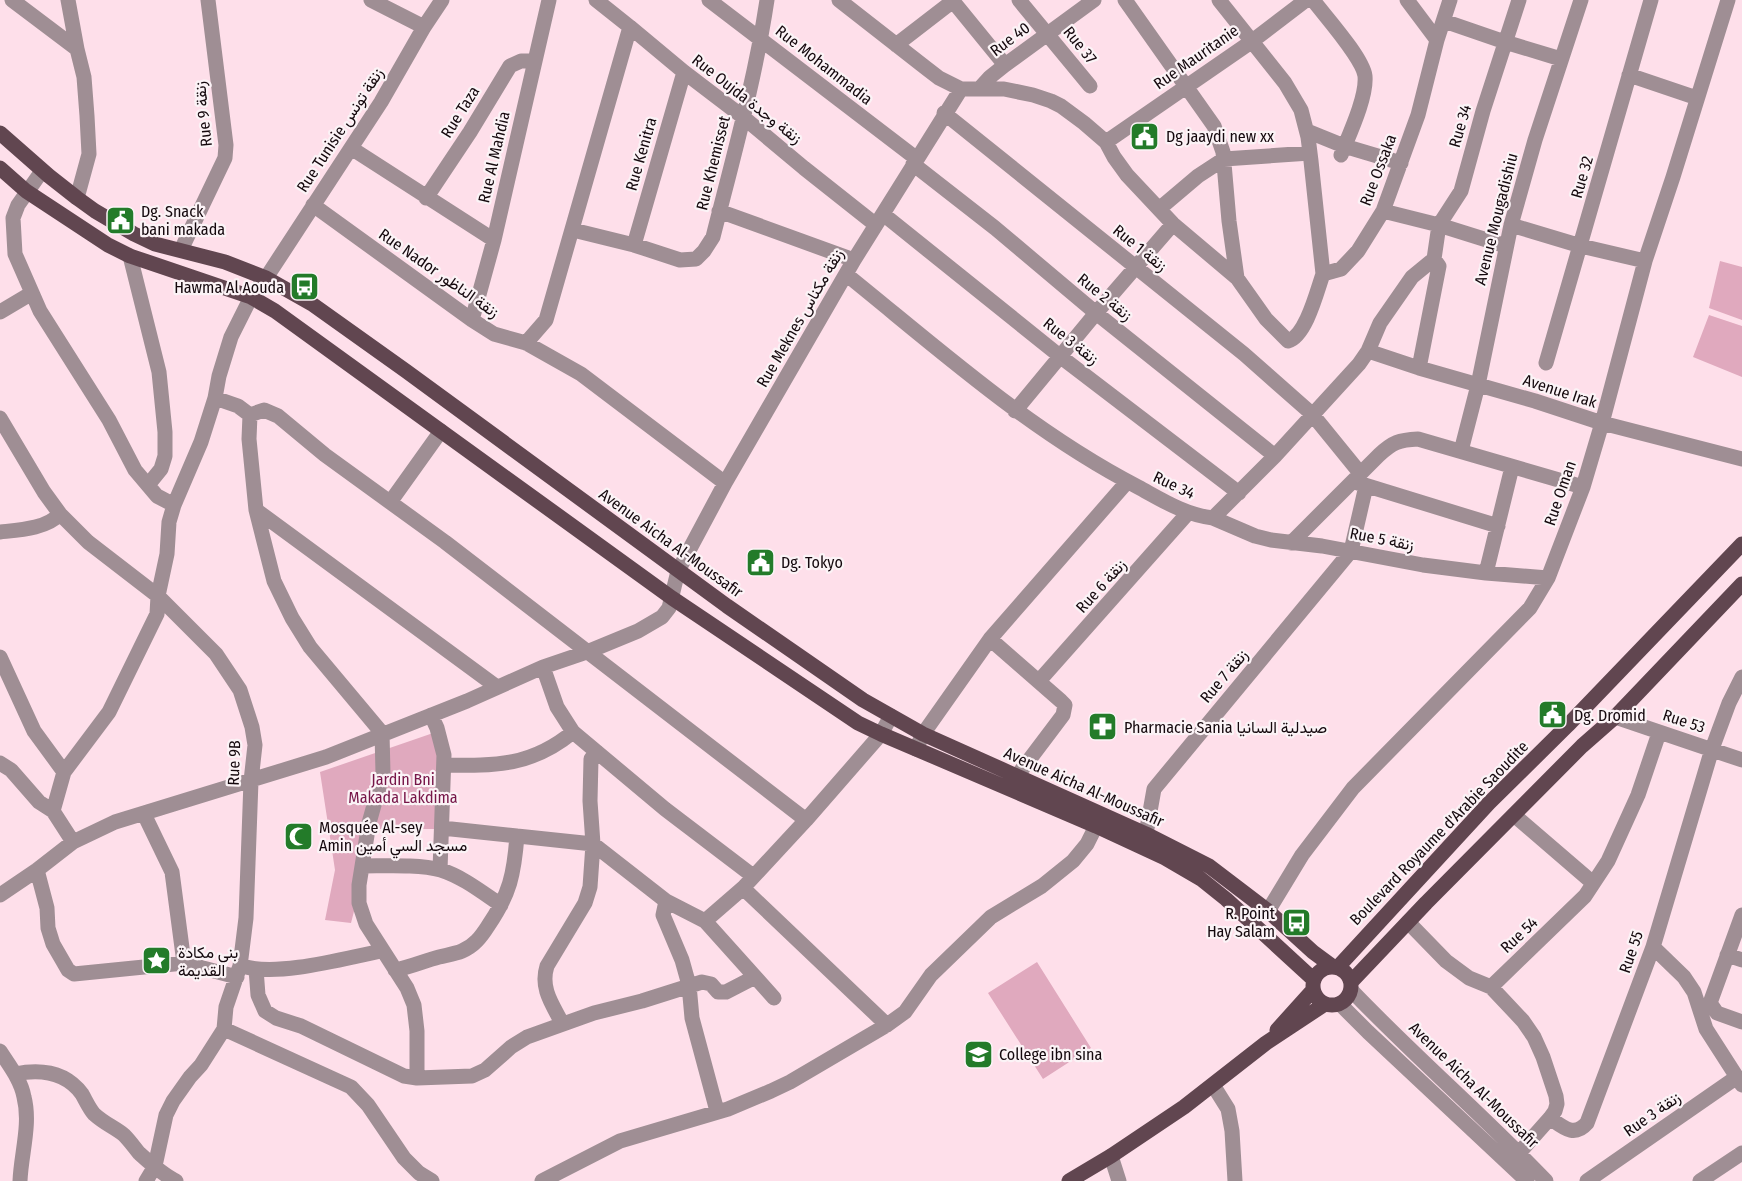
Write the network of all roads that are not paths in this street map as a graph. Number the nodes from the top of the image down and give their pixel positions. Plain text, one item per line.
1 (12, 0) edge
2 (68, 0) edge
3 (208, 0) edge
4 (371, 0) edge
5 (442, 0) edge
6 (549, 0) edge
7 (596, 0) edge
8 (709, 0) edge
9 (767, 0) edge
10 (839, 0) edge
11 (952, 0) edge
12 (1019, 0) edge
13 (1094, 0) edge
14 (1125, 0) edge
15 (1219, 0) edge
16 (1306, 0) edge
17 (1313, 0) edge
18 (1407, 0) edge
19 (1450, 0) edge
20 (1519, 0) edge
21 (1581, 0) edge
22 (1651, 0) edge
23 (1728, 0) edge
24 (1444, 21) junction
25 (424, 27) junction
26 (630, 27) junction
27 (1047, 34) junction
28 (761, 38) junction
29 (1437, 40) junction
30 (1251, 42) junction
31 (1505, 42) junction
32 (896, 45) junction
33 (77, 49) junction
34 (1561, 59) junction
35 (534, 61) junction
36 (1005, 65) junction
37 (684, 72) junction
38 (1629, 75) junction
39 (1090, 86) dead end
40 (1187, 86) junction
41 (980, 88) junction
42 (961, 89) junction
43 (1697, 98) junction
44 (944, 113) junction
45 (743, 117) junction
46 (1306, 131) junction
47 (0, 133) edge
48 (1106, 142) junction
49 (351, 148) junction
50 (1343, 150) junction
51 (1310, 153) junction
52 (1224, 159) junction
53 (915, 161) junction
54 (1401, 163) junction
55 (0, 168) edge
56 (42, 171) junction
57 (26, 191) junction
58 (77, 198) junction
59 (426, 198) junction
60 (313, 205) junction
61 (1158, 209) junction
62 (720, 211) junction
63 (1383, 212) junction
64 (880, 219) junction
65 (1173, 224) junction
66 (1439, 225) junction
67 (1511, 225) junction
68 (573, 230) junction
69 (494, 240) junction
70 (634, 245) junction
71 (1506, 246) junction
72 (1581, 246) junction
73 (181, 250) junction
74 (130, 256) junction
75 (1434, 259) junction
76 (854, 260) junction
77 (1645, 261) junction
78 (1136, 268) junction
79 (1323, 274) junction
80 (847, 275) junction
81 (266, 278) junction
82 (1237, 278) junction
83 (32, 293) junction
84 (251, 297) junction
85 (0, 312) edge
86 (1096, 313) junction
87 (472, 320) junction
88 (526, 343) junction
89 (1368, 351) junction
90 (1061, 357) junction
91 (1546, 363) dead end
92 (1419, 368) junction
93 (1478, 385) junction
94 (215, 398) junction
95 (1015, 411) junction
96 (1312, 414) junction
97 (250, 415) junction
98 (0, 418) edge
99 (1602, 423) junction
100 (441, 431) junction
101 (1461, 451) junction
102 (165, 456) junction
103 (1275, 456) junction
104 (1742, 459) edge
105 (190, 464) junction
106 (1512, 467) junction
107 (1360, 480) junction
108 (1127, 482) junction
109 (725, 483) junction
110 (148, 484) junction
111 (1583, 487) junction
112 (1239, 493) junction
113 (391, 501) junction
114 (174, 505) junction
115 (256, 510) junction
116 (1188, 513) junction
117 (60, 514) junction
118 (1213, 518) junction
119 (1498, 526) junction
120 (0, 532) edge
121 (1291, 543) junction
122 (1742, 544) edge
123 (1351, 551) junction
124 (678, 571) junction
125 (1486, 573) junction
126 (1548, 578) junction
127 (1742, 584) edge
128 (158, 596) junction
129 (672, 598) junction
130 (990, 639) junction
131 (587, 652) junction
132 (2, 665) edge
133 (543, 668) junction
134 (1742, 677) edge
135 (1039, 681) junction
136 (497, 687) junction
137 (431, 715) junction
138 (891, 716) junction
139 (1615, 717) junction
140 (1568, 725) junction
141 (573, 732) junction
142 (382, 733) junction
143 (1659, 733) junction
144 (881, 734) junction
145 (923, 734) junction
146 (1582, 746) junction
147 (916, 749) junction
148 (1712, 749) junction
149 (597, 752) junction
150 (1742, 760) edge
151 (0, 763) edge
152 (445, 765) junction
153 (64, 772) junction
154 (251, 781) junction
155 (1015, 783) junction
156 (53, 811) junction
157 (144, 814) junction
158 (1514, 815) junction
159 (806, 820) junction
160 (1096, 826) junction
161 (442, 828) junction
162 (1146, 834) junction
163 (517, 836) junction
164 (73, 842) junction
165 (593, 844) junction
166 (362, 866) junction
167 (37, 870) junction
168 (440, 870) junction
169 (748, 882) junction
170 (1593, 883) junction
171 (0, 895) edge
172 (666, 901) junction
173 (501, 905) junction
174 (1268, 911) junction
175 (1742, 915) edge
176 (705, 921) junction
177 (1408, 922) junction
178 (1653, 947) junction
179 (382, 951) junction
180 (1726, 955) junction
181 (1742, 960) edge
182 (184, 963) junction
183 (1335, 967) junction
184 (256, 969) junction
185 (395, 970) junction
186 (238, 971) junction
187 (755, 977) junction
188 (689, 985) junction
189 (1313, 985) junction
190 (1351, 986) junction
191 (1491, 987) junction
192 (774, 998) dead end
193 (1332, 1004) junction
194 (1704, 1005) junction
195 (1742, 1022) edge
196 (562, 1023) junction
197 (888, 1025) junction
198 (224, 1029) junction
199 (1266, 1043) junction
200 (0, 1051) edge
201 (15, 1074) junction
202 (417, 1078) junction
203 (1739, 1081) edge
204 (1213, 1085) junction
205 (717, 1111) junction
206 (1550, 1118) junction
207 (1519, 1153) junction
208 (1742, 1153) edge
209 (1111, 1156) junction
210 (155, 1166) junction
211 (1524, 1176) edge
212 (20, 1181) edge
213 (146, 1181) edge
214 (176, 1181) edge
215 (432, 1181) edge
216 (542, 1181) edge
217 (1069, 1181) edge
218 (1119, 1181) edge
219 (1235, 1181) edge
220 (1546, 1181) edge
221 (1587, 1181) edge
222 (1700, 1181) edge

1 - 33 street
2 - 33 street
3 - 73 street, Rue 9 زنقة
4 - 25 street
5 - 25 street, Rue Tunisie زنقة تونس
6 - 35 street, Rue Al Mahdia
7 - 26 street, Rue Oujda زنقة وجدة
8 - 28 street, Rue Mohammadia
9 - 28 street, Rue Khemisset
10 - 32 street
11 - 32 street
11 - 36 street
12 - 27 street, Rue 37
13 - 27 street, Rue 40
14 - 40 street
15 - 30 street
16 - 30 street, Rue Mauritanie
17 - 50 street
18 - 29 street
19 - 24 street, Rue Ossaka
20 - 31 street, Rue 34
21 - 34 street, Avenue Mougadishiu
22 - 38 street, Rue 32
23 - 43 street, Rue Oman
24 - 29 street, Rue Ossaka
24 - 31 street
25 - 49 street, Rue Tunisie زنقة تونس
26 - 37 street, Rue Oujda زنقة وجدة
26 - 68 street
27 - 36 street, Rue 40
27 - 39 street, Rue 37
28 - 45 street, Rue Khemisset
28 - 53 street, Rue Mohammadia
29 - 54 street, Rue Ossaka
30 - 40 street, Rue Mauritanie
30 - 46 street
31 - 34 street
31 - 66 street, Rue 34
32 - 42 street
33 - 58 street
34 - 67 street, Avenue Mougadishiu
35 - 59 street, Rue Taza
35 - 69 street, Rue Al Mahdia
36 - 41 street, Rue 40
37 - 45 street, Rue Oujda زنقة وجدة
37 - 70 street, Rue Kenitra
38 - 43 street
38 - 72 street, Rue 32
40 - 48 street, Rue Mauritanie
40 - 52 street
41 - 42 street
41 - 48 street
42 - 44 street, Rue Meknes زنقة مكناس
43 - 77 street, Rue Oman
44 - 53 street, Rue Meknes زنقة مكناس
44 - 78 street, Rue 1 زنقة
45 - 62 street, Rue Khemisset
45 - 64 street, Rue Oujda زنقة وجدة
46 - 50 street
46 - 51 street
47 - 56 main road, Avenue Aicha Al-Moussafir
48 - 61 street
49 - 59 street
49 - 60 street, Rue Tunisie زنقة تونس
50 - 54 street
51 - 52 street
51 - 79 street
52 - 61 street
52 - 82 street
53 - 64 street, Rue Meknes زنقة مكناس
53 - 86 street, Rue 2 زنقة
54 - 63 street, Rue Ossaka
55 - 57 main road, Avenue Aicha Al-Moussafir
56 - 57 street
56 - 58 main road, Avenue Aicha Al-Moussafir
57 - 74 main road, Avenue Aicha Al-Moussafir
57 - 83 street
58 - 73 main road, Avenue Aicha Al-Moussafir
59 - 69 street
60 - 81 street, Rue Tunisie زنقة تونس
60 - 87 street, Rue Nador زنقة الناظور
61 - 65 street
62 - 70 street, Rue Khemisset
62 - 76 street
63 - 66 street
63 - 79 street, Rue Ossaka
64 - 76 street, Rue Meknes زنقة مكناس
64 - 90 street, Rue 3 زنقة
65 - 78 street
65 - 82 street
66 - 71 street
66 - 75 street, Rue 34
67 - 71 street, Avenue Mougadishiu
67 - 72 street
68 - 70 street
68 - 88 street
69 - 87 street, Rue Al Mahdia
71 - 93 street, Avenue Mougadishiu
72 - 77 street
72 - 91 street, Rue 32
73 - 81 main road, Avenue Aicha Al-Moussafir
74 - 84 main road, Avenue Aicha Al-Moussafir
74 - 102 street
75 - 89 street
75 - 92 street, Rue 34
76 - 80 street, Rue Meknes زنقة مكناس
77 - 99 street, Rue Oman
78 - 86 street
78 - 96 street, Rue 1 زنقة
79 - 82 street
80 - 95 street, Rue 34
80 - 109 street, Rue Meknes زنقة مكناس
81 - 84 street, Rue Tunisie زنقة تونس
81 - 124 main road, Avenue Aicha Al-Moussafir
83 - 85 street
83 - 110 street
84 - 94 street, Rue Tunisie زنقة تونس
84 - 100 main road, Avenue Aicha Al-Moussafir
86 - 90 street
86 - 103 street, Rue 2 زنقة
87 - 88 street, Rue Nador زنقة الناظور
88 - 109 street, Rue Nador زنقة الناظور
89 - 92 street, Avenue Irak
89 - 96 street
90 - 95 street
90 - 112 street, Rue 3 زنقة
92 - 93 street, Avenue Irak
93 - 99 street, Avenue Irak
93 - 101 street, Avenue Mougadishiu
94 - 97 street
94 - 105 street, Rue Tunisie زنقة تونس
95 - 108 street, Rue 34
96 - 103 street
96 - 107 street, Rue 1 زنقة
97 - 113 street
97 - 115 street
98 - 117 street, Rue 9B
99 - 104 street, Avenue Irak
99 - 111 street, Rue Oman
100 - 113 street
100 - 129 main road, Avenue Aicha Al-Moussafir
101 - 106 street
101 - 107 street
102 - 105 street
102 - 110 street
103 - 112 street
105 - 114 street, Rue Tunisie زنقة تونس
106 - 111 street
106 - 119 street
107 - 119 street
107 - 121 street
107 - 123 street
108 - 116 street, Rue 34
108 - 130 street
109 - 124 street, Rue Meknes زنقة مكناس
110 - 114 street
111 - 126 street, Rue Oman
112 - 118 street
113 - 131 street
114 - 128 street, Rue Tunisie زنقة تونس
115 - 136 street
115 - 142 street
116 - 118 street, Rue 34
116 - 135 street, Rue 6 زنقة
117 - 120 street
117 - 128 street, Rue 9B
118 - 121 street, Rue 5 زنقة
119 - 125 street
121 - 123 street, Rue 5 زنقة
122 - 140 main road, Boulevard Royaume d'Arabie Saoudite
123 - 125 street, Rue 5 زنقة
123 - 162 street, Rue 7 زنقة
124 - 129 street, Rue Meknes زنقة مكناس
124 - 138 main road, Avenue Aicha Al-Moussafir
125 - 126 street, Rue 5 زنقة
126 - 174 street, Rue Oman
127 - 139 main road
128 - 153 street, Rue Tunisie زنقة تونس
128 - 154 street, Rue 9B
129 - 131 street
129 - 144 main road, Avenue Aicha Al-Moussafir
130 - 135 street
130 - 145 street
131 - 133 street
131 - 159 street
132 - 153 street
133 - 136 street
133 - 141 street
134 - 148 street, Rue 55
135 - 155 street
136 - 137 street
137 - 142 street
137 - 152 street
138 - 144 street
138 - 145 main road, Avenue Aicha Al-Moussafir
139 - 143 street, Rue 53
139 - 146 main road
140 - 146 main road
140 - 183 main road, Boulevard Royaume d'Arabie Saoudite
141 - 149 street
141 - 152 street
142 - 154 street
142 - 166 street
143 - 148 street, Rue 53
143 - 170 street, Rue 54
144 - 147 main road, Avenue Aicha Al-Moussafir
144 - 159 street
145 - 147 street
145 - 155 main road, Avenue Aicha Al-Moussafir
146 - 158 main road
147 - 155 main road, Avenue Aicha Al-Moussafir
148 - 150 street, Rue 53
148 - 178 street, Rue 55
149 - 165 street
149 - 169 street
151 - 156 street
152 - 161 street
153 - 156 street
154 - 157 street
154 - 186 street, Rue 9B
155 - 160 main road, Avenue Aicha Al-Moussafir
155 - 162 main road, Avenue Aicha Al-Moussafir
156 - 164 street
157 - 164 street
157 - 182 street
158 - 170 street
158 - 177 main road
159 - 169 street
160 - 189 main road, Avenue Aicha Al-Moussafir
160 - 197 street
161 - 163 street
161 - 168 street
162 - 174 main road, Avenue Aicha Al-Moussafir
163 - 165 street
163 - 173 street
164 - 167 street
165 - 172 street
165 - 196 street
166 - 168 street
166 - 179 street
167 - 171 street
167 - 182 street
168 - 173 street
169 - 176 street
169 - 197 street
170 - 191 street, Rue 54
172 - 176 street
172 - 188 street
173 - 185 street
174 - 183 main road, Avenue Aicha Al-Moussafir
175 - 180 street
176 - 187 street
177 - 190 main road
177 - 191 street
178 - 194 street
178 - 206 street, Rue 55
179 - 184 street
179 - 185 street
180 - 181 street
180 - 194 street
182 - 186 street
183 - 189 main road
183 - 190 main road
184 - 186 street
184 - 202 street
185 - 202 street
186 - 198 street, Rue 9B
187 - 188 street
187 - 192 street
188 - 196 street
188 - 205 street
189 - 193 main road
189 - 199 main road
190 - 193 main road
190 - 207 street, Avenue Aicha Al-Moussafir
191 - 206 street
193 - 199 main road
193 - 211 street, Avenue Aicha Al-Moussafir
194 - 195 street
194 - 203 street
196 - 202 street
197 - 205 street
198 - 210 street, Rue 9B
198 - 215 street
199 - 204 main road
200 - 201 street
201 - 210 street
201 - 212 street
203 - 221 street, Rue 3 زنقة
204 - 209 main road
204 - 219 street
205 - 216 street
206 - 207 street
207 - 211 street, Avenue Aicha Al-Moussafir
208 - 222 street
209 - 217 main road
209 - 218 street
210 - 213 street, Rue 9B
210 - 214 street
211 - 220 street, Avenue Aicha Al-Moussafir

